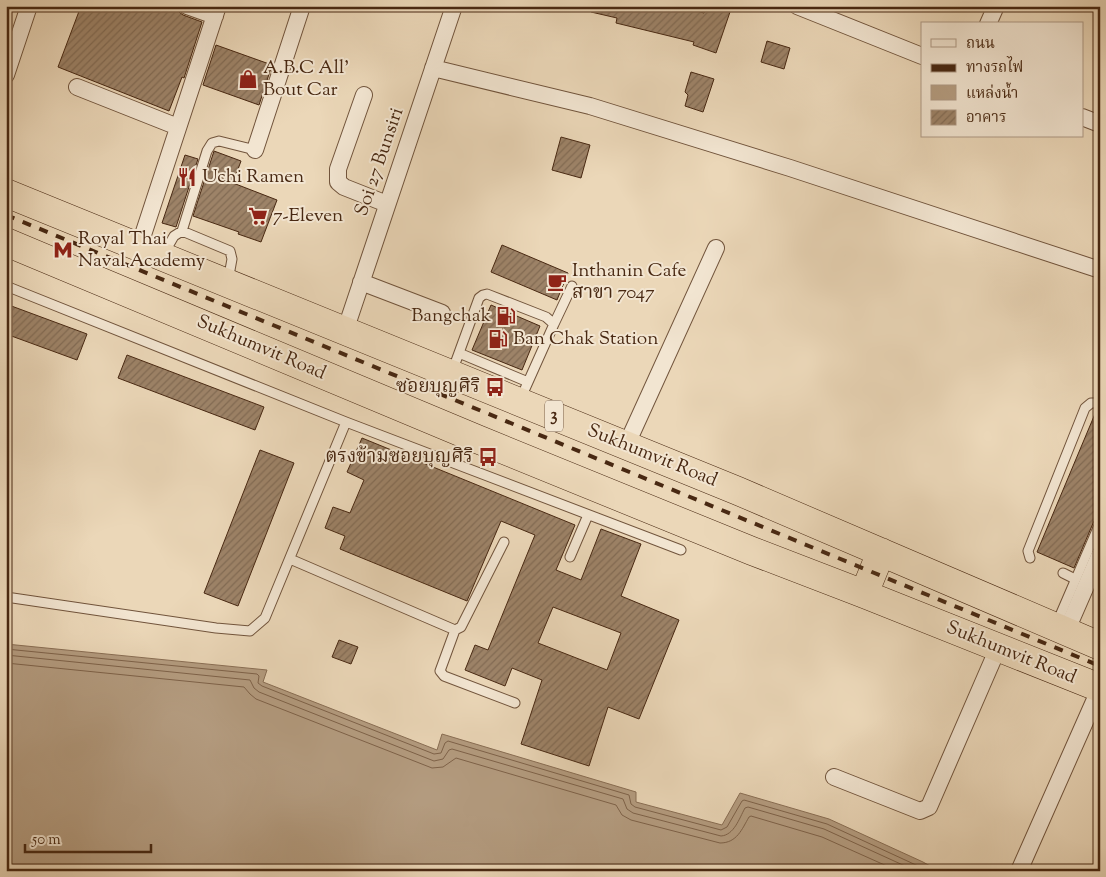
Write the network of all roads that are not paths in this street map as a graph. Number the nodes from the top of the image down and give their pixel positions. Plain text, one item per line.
1 (29, 6) edge
2 (187, 6) edge
3 (302, 6) edge
4 (454, 6) edge
5 (996, 6) edge
6 (805, 8) edge
7 (217, 11) edge
8 (989, 22) edge
9 (921, 56) edge
10 (433, 68) junction
11 (6, 75) edge
12 (77, 88) dead end
13 (364, 95) dead end
14 (1084, 118) edge
15 (1100, 124) edge
16 (178, 127) junction
17 (255, 150) joint
18 (6, 194) edge
19 (387, 204) junction
20 (182, 231) junction
21 (6, 242) edge
22 (716, 248) dead end
23 (150, 252) junction
24 (1100, 270) edge
25 (361, 282) junction
26 (227, 283) junction
27 (6, 286) edge
28 (572, 286) dead end
29 (442, 313) dead end
30 (554, 324) junction
31 (345, 331) junction
32 (455, 363) junction
33 (524, 392) junction
34 (1100, 403) edge
35 (346, 422) junction
36 (626, 446) junction
37 (588, 515) junction
38 (1100, 523) edge
39 (504, 542) dead end
40 (681, 550) dead end
41 (881, 552) junction
42 (1100, 554) edge
43 (570, 558) dead end
44 (1030, 558) dead end
45 (290, 560) junction
46 (1063, 573) dead end
47 (1075, 579) junction
48 (864, 594) junction
49 (6, 597) edge
50 (455, 630) junction
51 (1060, 630) junction
52 (1100, 646) edge
53 (998, 648) junction
54 (1100, 688) edge
55 (515, 703) dead end
56 (834, 777) dead end
57 (1019, 871) edge

1 - 11 street
2 - 7 street
3 - 17 street
4 - 10 street, Soi 27 Bunsiri
5 - 8 street
6 - 9 street
7 - 16 street
10 - 19 street, Soi 27 Bunsiri
10 - 24 street
12 - 16 street
13 - 19 street
14 - 15 street
16 - 23 street
17 - 20 lane
18 - 23 highway, Sukhumvit Road / 3
19 - 25 street, Soi 27 Bunsiri
20 - 23 lane
20 - 26 lane
21 - 48 highway, Sukhumvit Road
22 - 36 street
23 - 26 highway, Sukhumvit Road / 3
25 - 29 street
25 - 31 street, Soi 27 Bunsiri
26 - 31 highway, Sukhumvit Road / 3
27 - 35 lane
28 - 30 lane
30 - 32 lane
30 - 33 lane
31 - 32 highway, Sukhumvit Road / 3
32 - 33 highway, Sukhumvit Road / 3
33 - 36 highway, Sukhumvit Road / 3
34 - 44 lane
35 - 37 lane
35 - 45 lane
36 - 41 highway, Sukhumvit Road / 3
37 - 40 lane
37 - 43 lane
38 - 47 lane
39 - 50 lane
41 - 48 highway
41 - 51 highway, Sukhumvit Road / 3
42 - 51 street
45 - 49 lane
45 - 50 lane
46 - 47 lane
47 - 51 lane
48 - 53 highway, Sukhumvit Road
50 - 55 lane
51 - 52 highway, Sukhumvit Road / 3
53 - 54 highway, Sukhumvit Road
53 - 56 street
54 - 57 street

